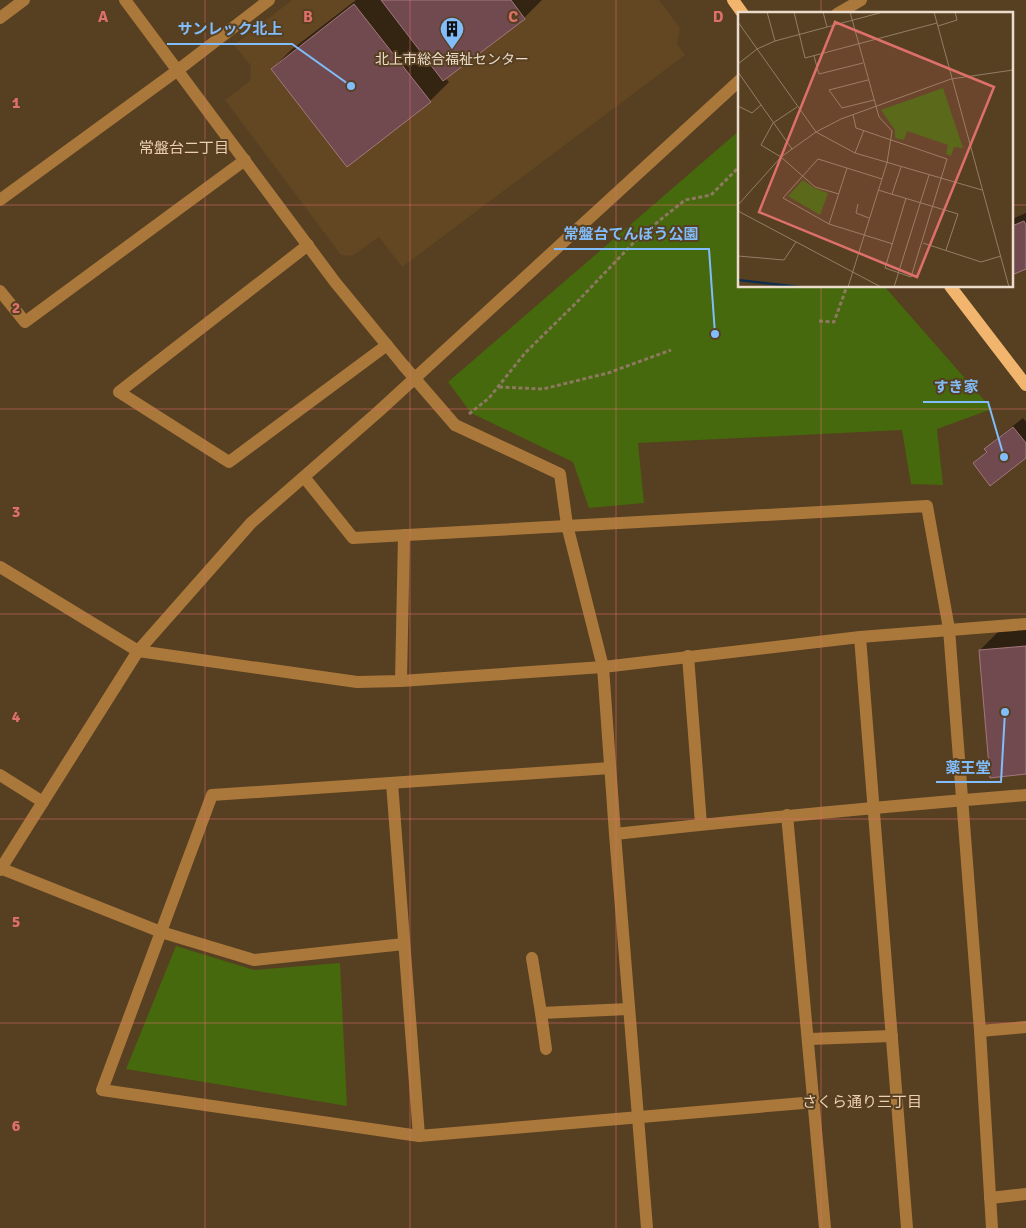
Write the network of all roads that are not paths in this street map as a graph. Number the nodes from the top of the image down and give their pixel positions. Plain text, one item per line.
1 (24, 0) edge
2 (125, 0) edge
3 (269, 0) edge
4 (733, 0) edge
5 (861, 0) edge
6 (742, 12) edge
7 (840, 12) edge
8 (0, 18) edge
9 (178, 70) junction
10 (738, 82) edge
11 (245, 160) junction
12 (0, 200) edge
13 (308, 245) junction
14 (952, 288) edge
15 (0, 291) edge
16 (387, 345) junction
17 (1026, 385) edge
18 (304, 477) junction
19 (567, 525) junction
20 (404, 535) junction
21 (0, 567) edge
22 (1026, 624) edge
23 (949, 629) junction
24 (860, 637) junction
25 (138, 652) junction
26 (688, 656) junction
27 (603, 666) junction
28 (401, 681) junction
29 (610, 768) junction
30 (0, 775) edge
31 (392, 783) junction
32 (1026, 795) edge
33 (962, 800) junction
34 (43, 802) junction
35 (874, 809) junction
36 (787, 815) junction
37 (701, 824) junction
38 (614, 834) junction
39 (0, 869) edge
40 (161, 932) junction
41 (404, 944) junction
42 (532, 958) dead end
43 (628, 1009) junction
44 (541, 1014) junction
45 (1026, 1027) edge
46 (980, 1031) junction
47 (892, 1036) junction
48 (809, 1039) junction
49 (546, 1049) dead end
50 (815, 1102) junction
51 (637, 1117) junction
52 (418, 1136) junction
53 (1026, 1194) edge
54 (990, 1198) junction
55 (647, 1228) edge
56 (825, 1228) edge
57 (907, 1228) edge
58 (992, 1228) edge

1 - 8 street
2 - 9 street
3 - 9 street
4 - 6 main road
5 - 7 street
9 - 11 street
9 - 12 street
10 - 18 street
11 - 13 street
11 - 15 street
13 - 16 street
13 - 16 street
14 - 17 main road
16 - 19 street, bridge
18 - 20 street
18 - 25 street
19 - 20 street
19 - 23 street
19 - 27 street
20 - 28 street
21 - 25 street
22 - 23 street
23 - 24 street
23 - 33 street
24 - 26 street
24 - 35 street
25 - 28 street
25 - 34 street
26 - 27 street
26 - 37 street
27 - 28 street
27 - 29 street
29 - 31 street
29 - 38 street
30 - 34 street
31 - 40 street
31 - 41 street
32 - 33 street
33 - 35 street
33 - 46 street
34 - 39 street
35 - 36 street
35 - 47 street
36 - 37 street
36 - 48 street
37 - 38 street
38 - 43 street
39 - 40 street
40 - 41 street
40 - 52 street
41 - 52 street
42 - 44 street
43 - 44 street
43 - 51 street
44 - 49 street
45 - 46 street
46 - 54 street
47 - 48 street
47 - 57 street
48 - 50 street
50 - 51 street
50 - 56 street
51 - 52 street
51 - 55 street
53 - 54 street
54 - 58 street

